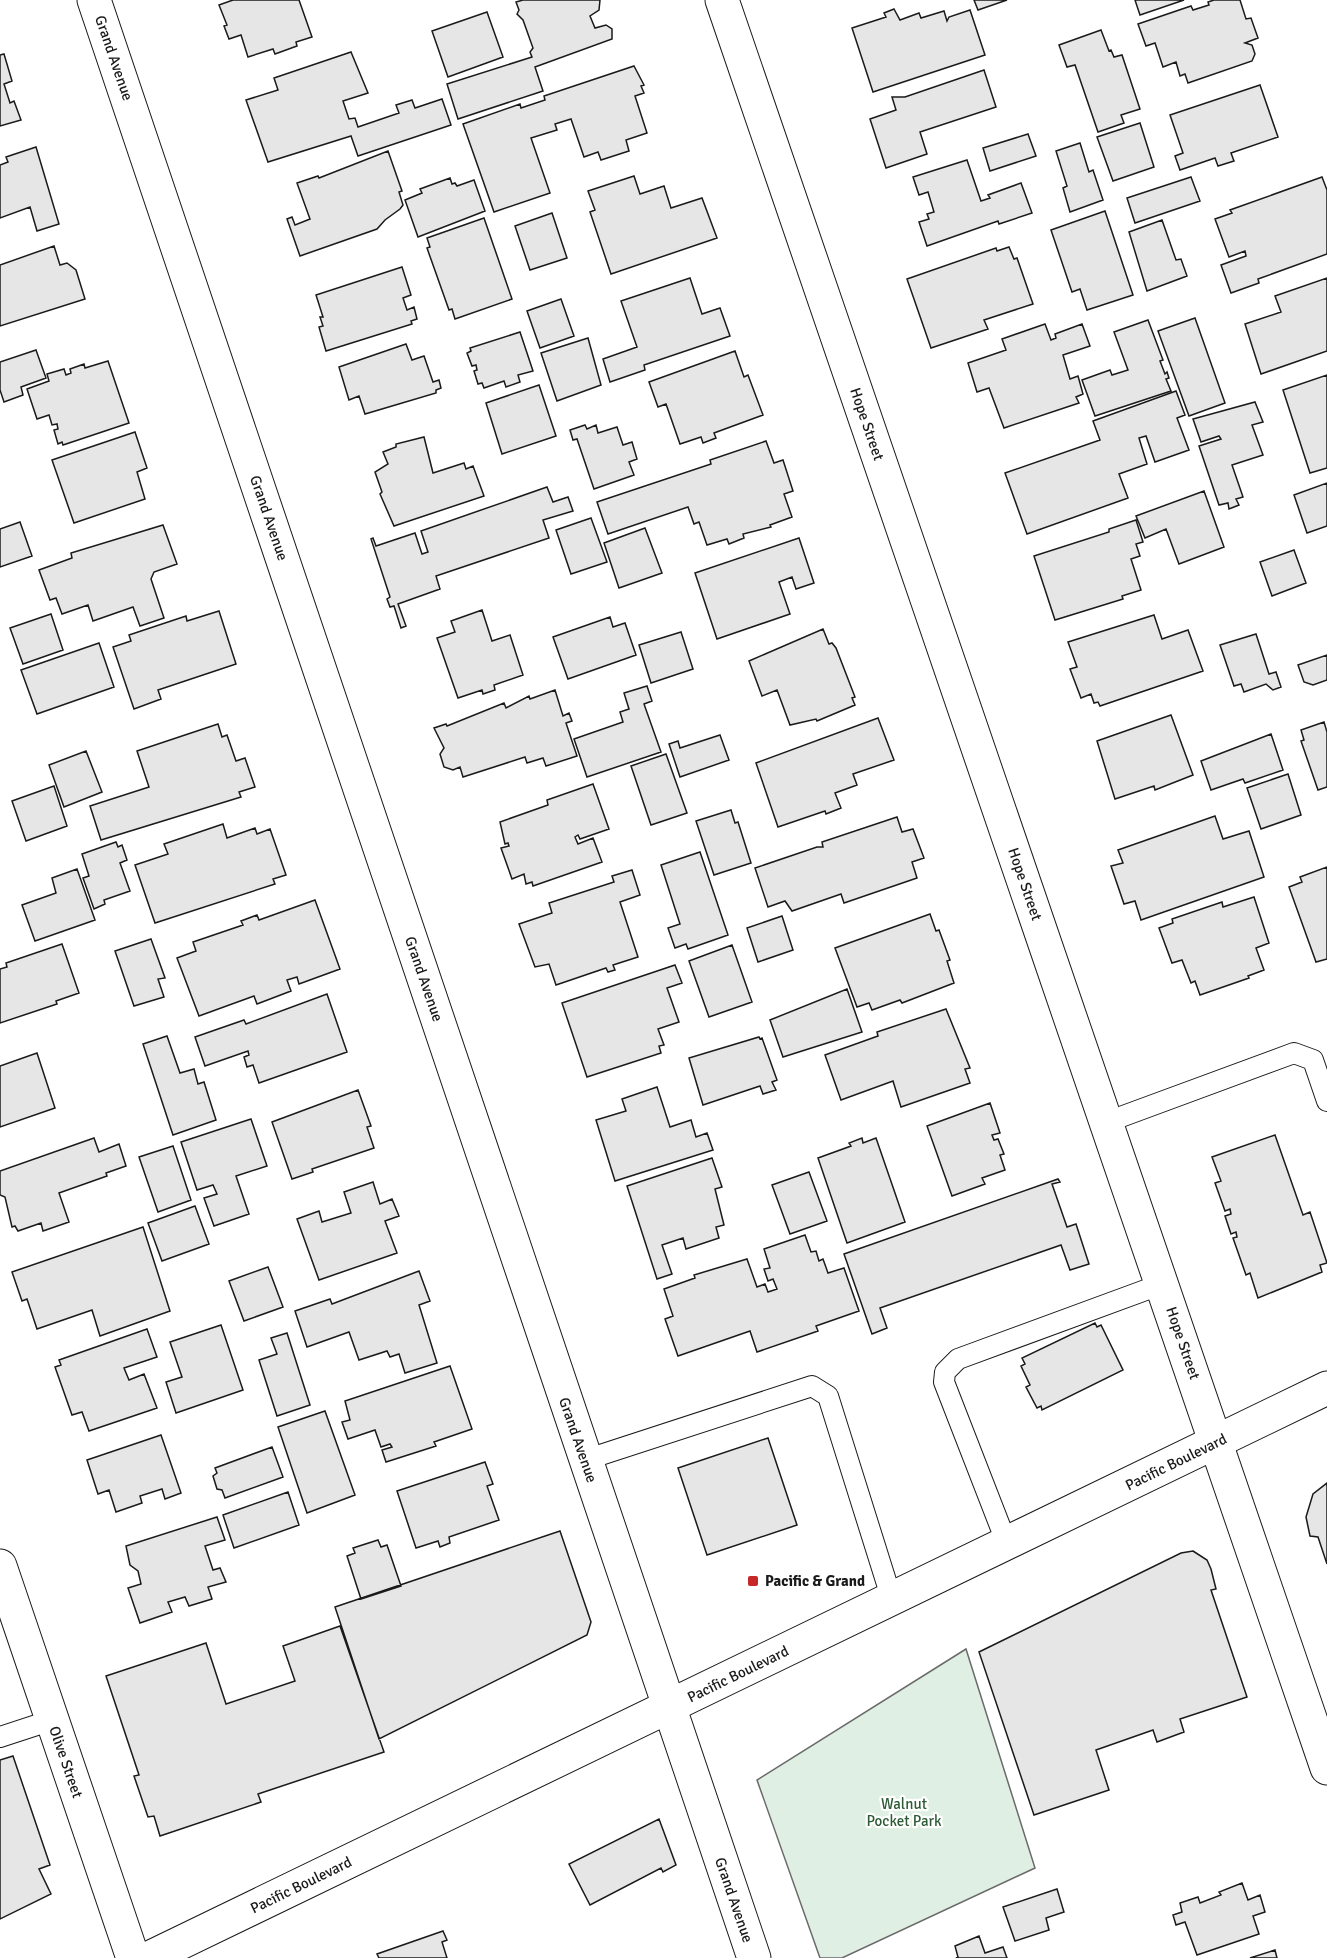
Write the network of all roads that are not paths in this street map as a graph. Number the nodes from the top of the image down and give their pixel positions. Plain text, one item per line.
1 (94, 0) edge
2 (722, 0) edge
3 (1327, 1101) edge
4 (1107, 1122) junction
5 (1162, 1284) junction
6 (1327, 1388) edge
7 (1217, 1442) junction
8 (585, 1460) junction
9 (1007, 1544) junction
10 (0, 1566) edge
11 (892, 1600) junction
12 (668, 1708) junction
13 (52, 1720) junction
14 (4, 1730) edge
15 (1327, 1768) edge
16 (133, 1958) edge
17 (149, 1958) edge
18 (754, 1958) edge

1 - 8 street, Grand Avenue
2 - 4 street, Hope Street
3 - 4 lane
4 - 5 street, Hope Street
5 - 7 street, Hope Street
5 - 9 lane
6 - 7 street, Pacific Boulevard
7 - 9 street, Pacific Boulevard
7 - 15 street, Hope Street
8 - 11 lane
8 - 12 street, Grand Avenue
9 - 11 street, Pacific Boulevard
10 - 13 street, Olive Street
11 - 12 street, Pacific Boulevard
12 - 17 street, Pacific Boulevard
12 - 18 street, Grand Avenue
13 - 14 lane
13 - 16 street, Olive Street

